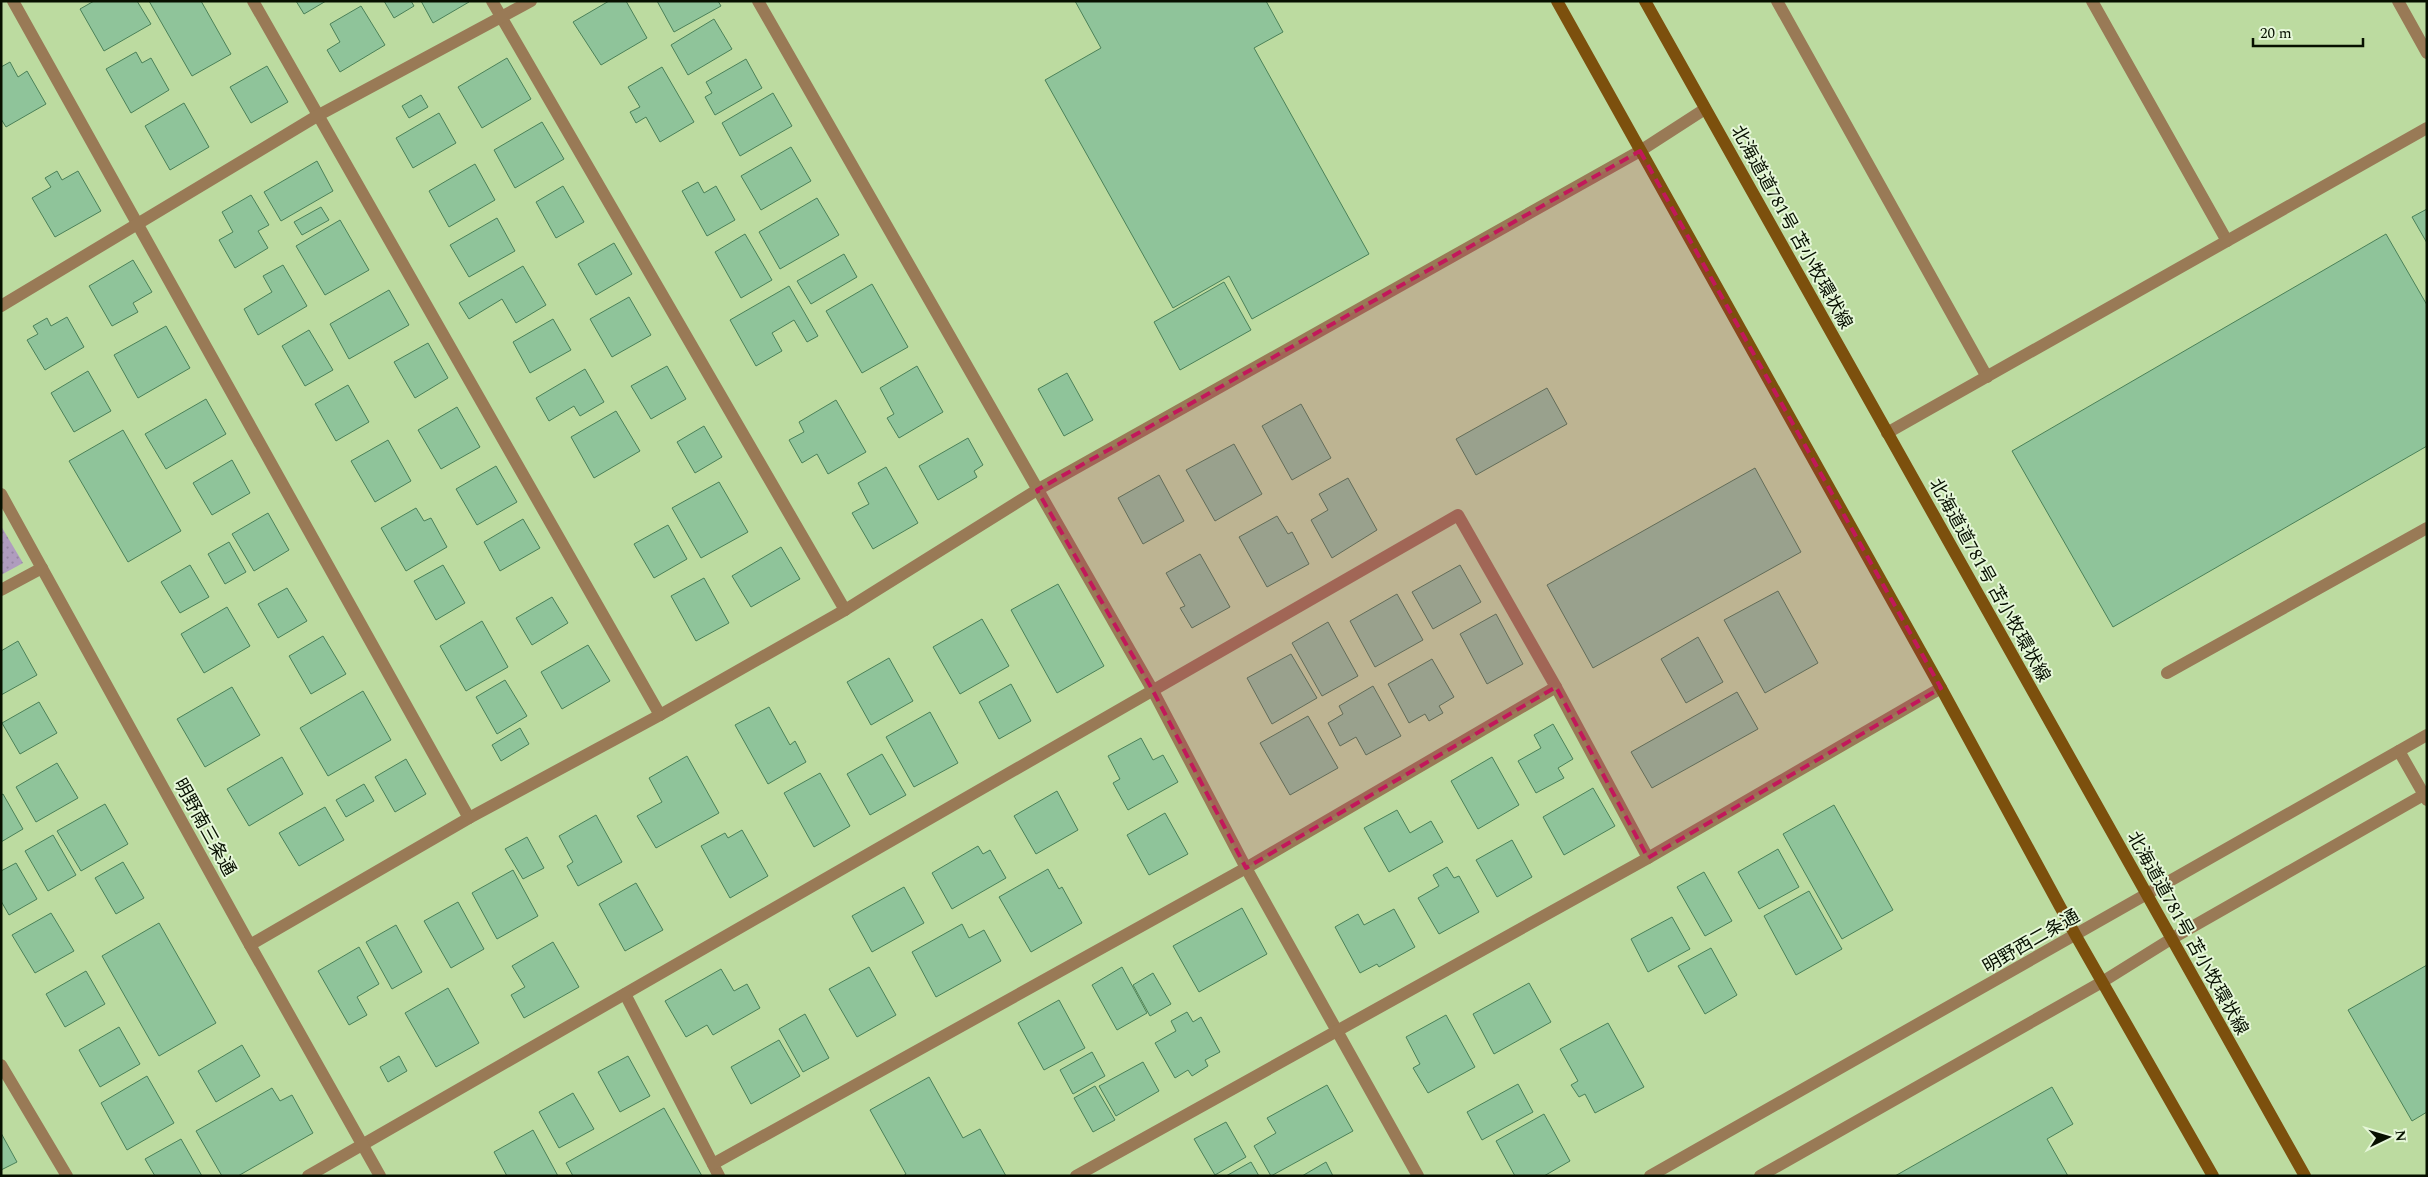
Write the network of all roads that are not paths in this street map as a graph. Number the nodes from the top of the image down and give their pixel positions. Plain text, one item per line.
1 (13, 1) edge
2 (253, 1) edge
3 (492, 1) edge
4 (531, 1) edge
5 (758, 1) edge
6 (1557, 1) edge
7 (1645, 1) edge
8 (1777, 1) edge
9 (2092, 1) edge
10 (2398, 1) edge
11 (501, 18) junction
12 (2427, 53) edge
13 (1705, 109) junction
14 (317, 116) junction
15 (2427, 128) edge
16 (1640, 151) junction
17 (137, 225) junction
18 (2227, 241) junction
19 (1, 306) edge
20 (1987, 376) junction
21 (1887, 433) junction
22 (1037, 490) junction
23 (1, 494) edge
24 (2427, 528) edge
25 (42, 568) junction
26 (1, 590) edge
27 (845, 610) junction
28 (2167, 673) dead end
29 (1556, 687) junction
30 (1942, 688) junction
31 (1152, 689) junction
32 (660, 715) junction
33 (2427, 735) edge
34 (2399, 751) junction
35 (2426, 796) edge
36 (469, 818) junction
37 (1648, 858) junction
38 (1246, 868) junction
39 (2147, 895) junction
40 (2076, 936) junction
41 (2171, 939) junction
42 (250, 946) junction
43 (2102, 982) junction
44 (625, 994) junction
45 (1335, 1032) junction
46 (1, 1065) edge
47 (363, 1145) junction
48 (713, 1164) junction
49 (68, 1176) edge
50 (308, 1176) edge
51 (380, 1176) edge
52 (719, 1176) edge
53 (1076, 1176) edge
54 (1418, 1176) edge
55 (1650, 1176) edge
56 (1760, 1176) edge
57 (2213, 1176) edge
58 (2305, 1176) edge

1 - 17 street
2 - 14 street
3 - 11 street
4 - 11 street
5 - 22 street
6 - 16 main road
7 - 13 main road, 北海道道781号 苫小牧環状線
8 - 20 street
9 - 18 street
10 - 12 street
11 - 14 street
11 - 27 street
13 - 16 street
13 - 21 main road, 北海道道781号 苫小牧環状線
14 - 17 street
14 - 32 street
15 - 18 street
16 - 22 street
16 - 30 main road
17 - 19 street
17 - 36 street
18 - 20 street
20 - 21 street
21 - 39 main road, 北海道道781号 苫小牧環状線
22 - 27 street
22 - 31 street
23 - 25 street, 明野南三条通
24 - 28 street
25 - 26 street
25 - 42 street, 明野南三条通
27 - 32 street
29 - 31 street
29 - 37 street
29 - 38 street
30 - 37 street
30 - 40 main road
31 - 38 street
31 - 44 street
32 - 36 street
33 - 34 street, 明野西二条通
34 - 35 street
34 - 39 street, 明野西二条通
35 - 41 street
36 - 42 street
37 - 45 street
38 - 45 street
38 - 48 street
39 - 40 street, 明野西二条通
39 - 41 main road, 北海道道781号 苫小牧環状線
40 - 43 main road
40 - 55 street, 明野西二条通
41 - 43 street
41 - 58 main road, 北海道道781号 苫小牧環状線
42 - 47 street, 明野南三条通
43 - 56 street
43 - 57 main road
44 - 47 street
44 - 48 street
45 - 53 street
45 - 54 street
46 - 49 street
47 - 50 street
47 - 51 street, 明野南三条通
48 - 52 street

